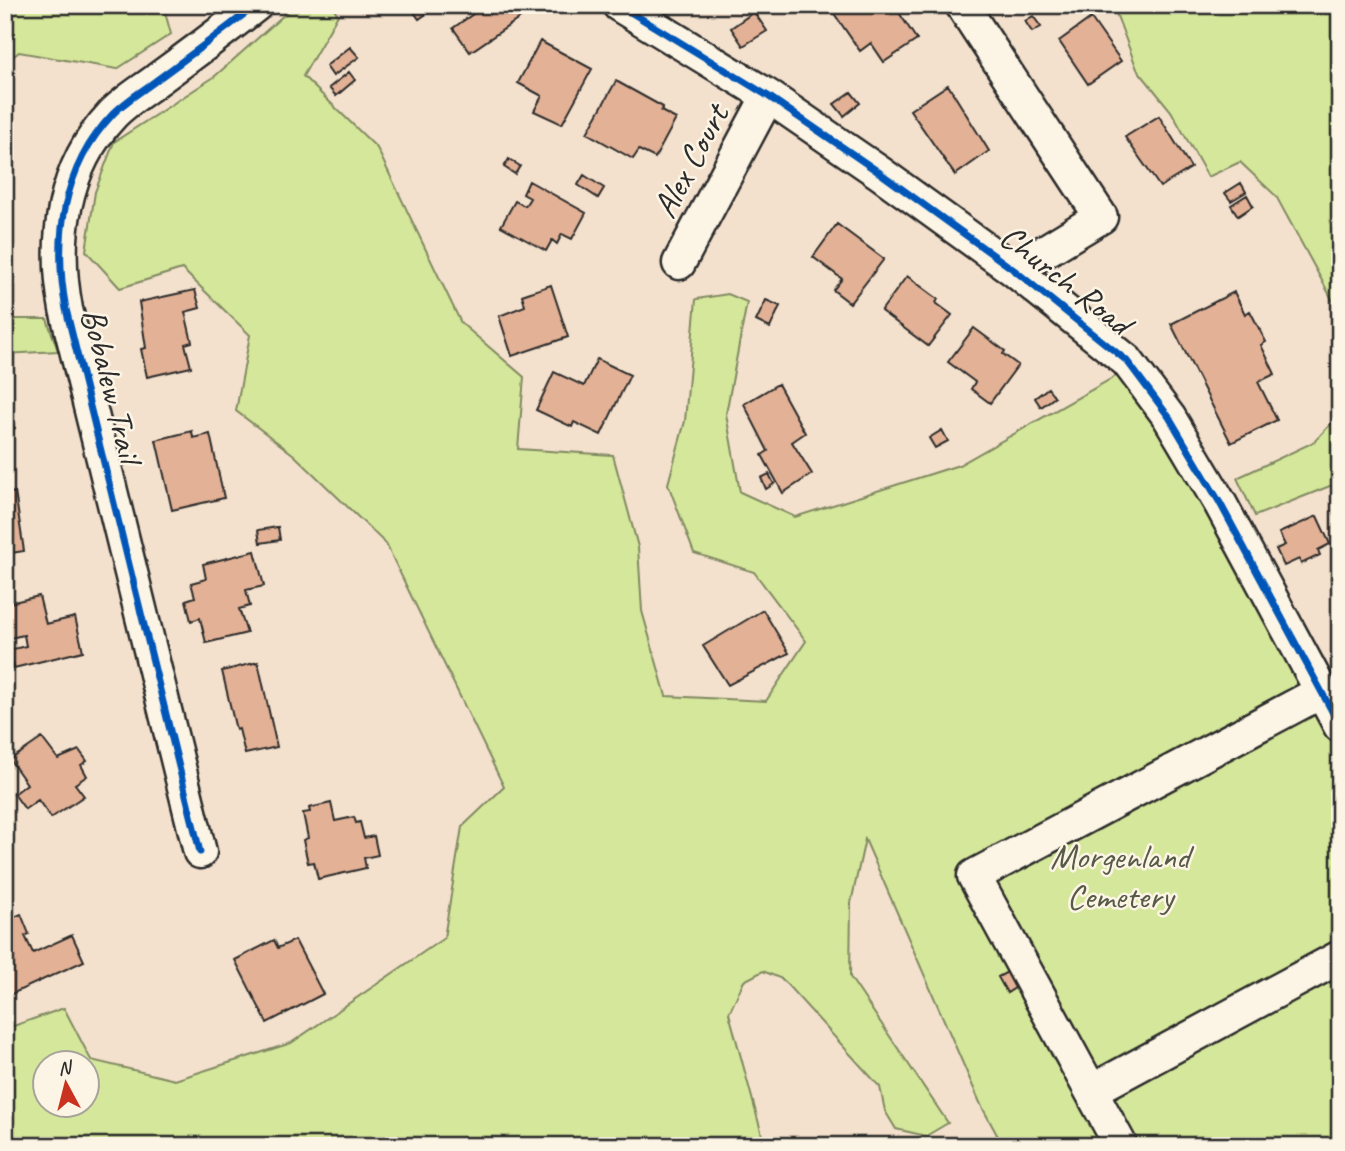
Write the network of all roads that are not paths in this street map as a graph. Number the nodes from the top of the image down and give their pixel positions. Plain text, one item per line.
1 (256, 5) edge
2 (619, 5) edge
3 (962, 5) edge
4 (768, 96) junction
5 (679, 263) dead end
6 (1014, 270) junction
7 (1321, 692) junction
8 (1340, 726) edge
9 (200, 852) dead end
10 (1340, 957) edge
11 (1091, 1091) junction
12 (1121, 1146) edge

1 - 9 street, Bobalew Trail
2 - 4 street, Church Road
3 - 6 street
4 - 5 street, Alex Court
4 - 6 street, Church Road
6 - 7 street, Church Road
7 - 8 street, Church Road
7 - 11 street
10 - 11 street
11 - 12 street

